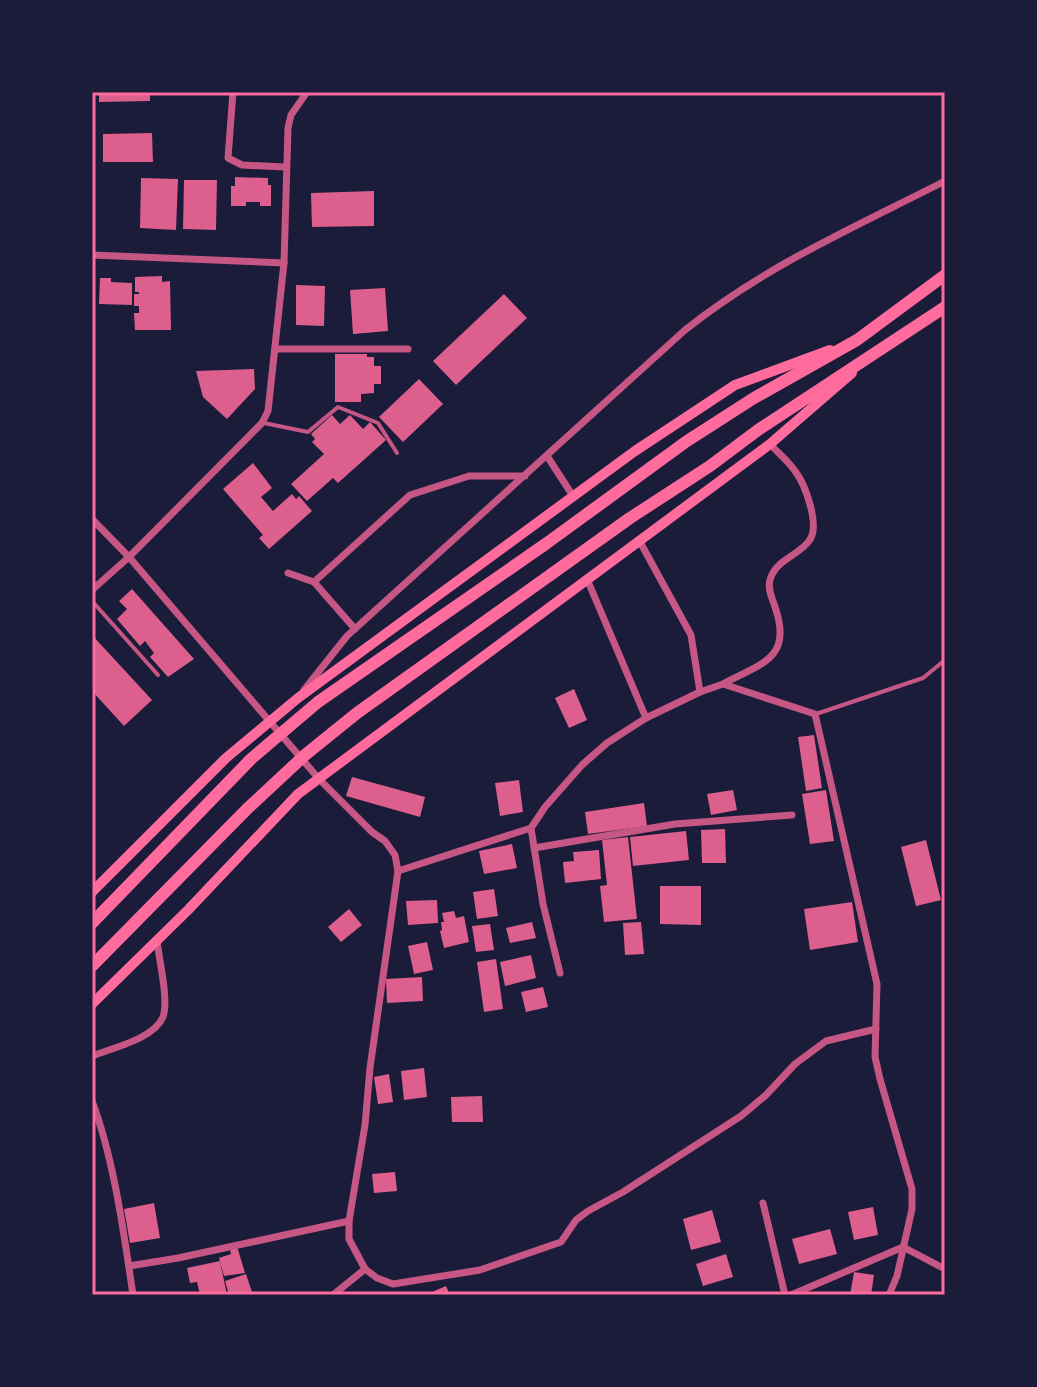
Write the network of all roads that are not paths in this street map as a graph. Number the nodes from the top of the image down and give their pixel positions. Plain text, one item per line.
1 (233, 92) edge
2 (307, 92) edge
3 (285, 167) junction
4 (945, 181) edge
5 (92, 255) edge
6 (284, 263) junction
7 (945, 275) edge
8 (945, 307) edge
9 (857, 340) junction
10 (275, 349) junction
11 (408, 349) dead end
12 (869, 359) junction
13 (262, 423) junction
14 (770, 444) junction
15 (397, 453) dead end
16 (547, 456) junction
17 (525, 476) junction
18 (573, 496) junction
19 (92, 519) edge
20 (639, 540) junction
21 (129, 557) junction
22 (288, 573) dead end
23 (587, 579) junction
24 (314, 582) junction
25 (92, 590) edge
26 (92, 601) edge
27 (355, 629) junction
28 (945, 660) edge
29 (158, 675) dead end
30 (723, 684) junction
31 (700, 692) junction
32 (298, 698) junction
33 (815, 714) junction
34 (646, 718) junction
35 (270, 720) junction
36 (319, 779) junction
37 (792, 815) dead end
38 (531, 828) junction
39 (534, 848) junction
40 (398, 871) junction
41 (92, 892) edge
42 (92, 923) edge
43 (157, 941) junction
44 (92, 966) edge
45 (560, 973) dead end
46 (92, 1004) edge
47 (876, 1029) junction
48 (92, 1056) edge
49 (92, 1101) edge
50 (763, 1203) dead end
51 (349, 1221) junction
52 (903, 1247) junction
53 (129, 1266) junction
54 (365, 1269) junction
55 (945, 1269) edge
56 (133, 1295) edge
57 (333, 1295) edge
58 (788, 1295) edge
59 (889, 1295) edge

1 - 3 street
2 - 3 street
3 - 6 street
4 - 16 street
5 - 6 street
6 - 10 street
7 - 9 highway
8 - 12 highway
9 - 18 main road
9 - 42 highway
10 - 11 street
10 - 13 street
12 - 14 main road
12 - 44 highway
13 - 15 lane
13 - 21 street
14 - 20 main road
14 - 30 street
16 - 17 street
16 - 18 street
17 - 24 street
17 - 27 street
18 - 32 main road
19 - 21 street
20 - 23 main road
20 - 31 street
21 - 25 street
21 - 35 street
22 - 24 street
23 - 34 street
23 - 36 main road
24 - 27 street
26 - 29 lane
27 - 32 street
28 - 33 lane
30 - 31 street
30 - 33 street
31 - 34 street
32 - 35 main road
33 - 47 street
34 - 38 street
35 - 36 street
35 - 41 main road
36 - 40 street
36 - 43 main road
37 - 39 street
38 - 39 street
38 - 40 street
39 - 45 street
40 - 51 street
43 - 46 main road
43 - 48 street
47 - 52 street
47 - 54 street
49 - 53 street
50 - 58 street
51 - 53 street
51 - 54 street
52 - 55 street
52 - 58 street
52 - 59 street
53 - 56 street
54 - 57 street

